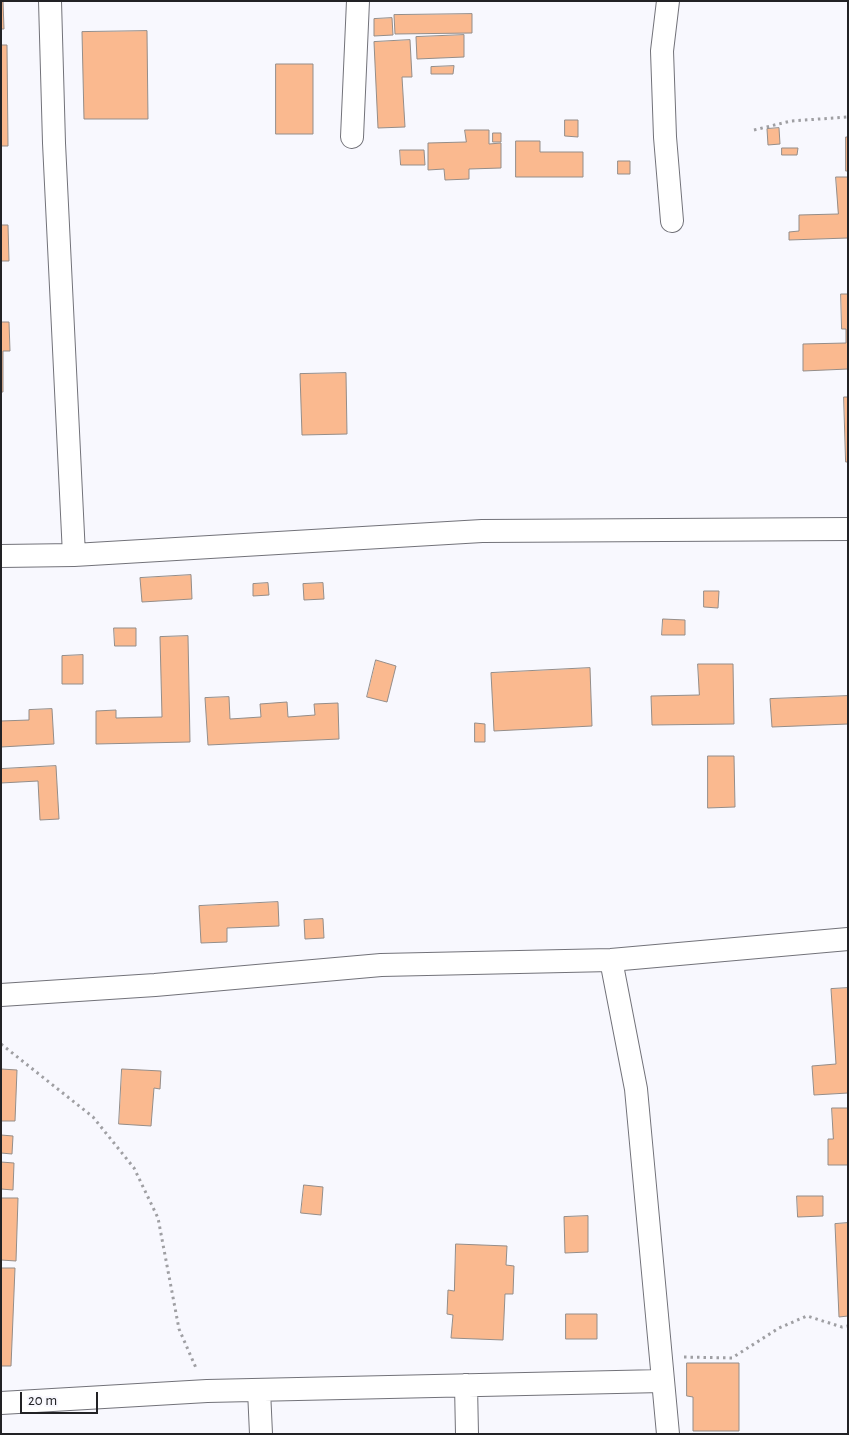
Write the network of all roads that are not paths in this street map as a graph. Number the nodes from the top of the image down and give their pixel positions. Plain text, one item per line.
1 (50, 1) edge
2 (358, 1) edge
3 (668, 1) edge
4 (352, 137) dead end
5 (672, 221) dead end
6 (848, 529) edge
7 (1, 556) edge
8 (74, 556) junction
9 (848, 939) edge
10 (612, 960) junction
11 (1, 995) edge
12 (662, 1381) junction
13 (466, 1385) junction
14 (259, 1390) junction
15 (1, 1403) edge
16 (261, 1434) edge
17 (467, 1434) edge
18 (668, 1434) edge

1 - 8 street
2 - 4 street
3 - 5 street
6 - 8 street
7 - 8 street
9 - 10 street
10 - 11 street
10 - 12 street
12 - 13 street
12 - 18 street
13 - 14 street
13 - 17 street
14 - 15 street
14 - 16 street

